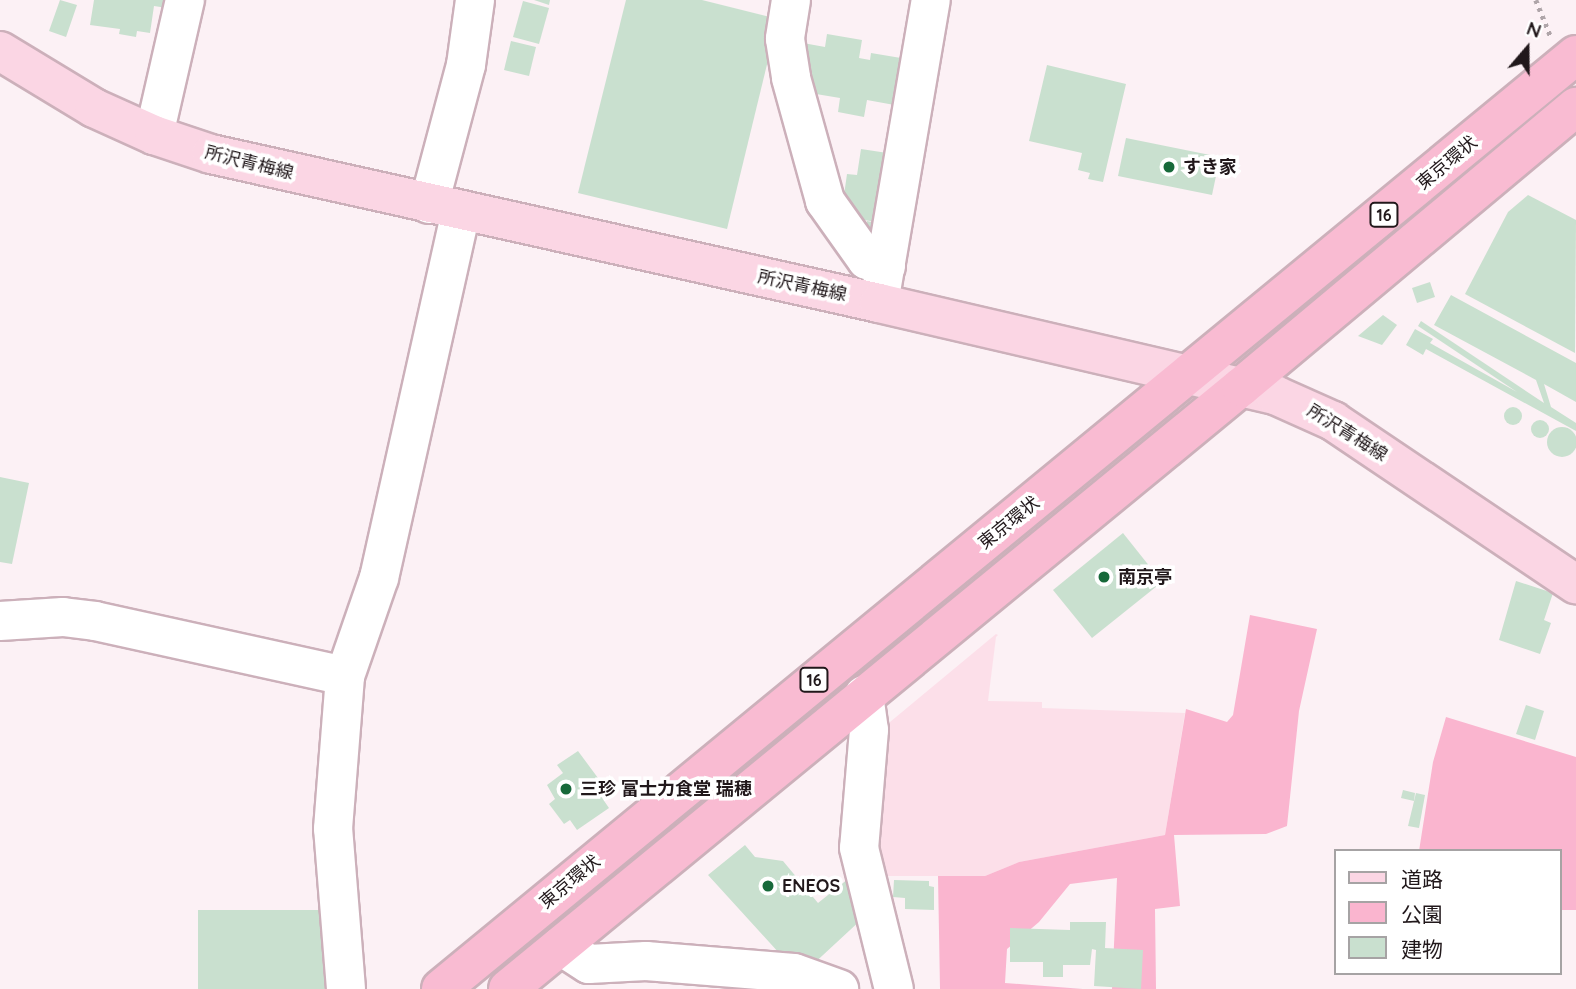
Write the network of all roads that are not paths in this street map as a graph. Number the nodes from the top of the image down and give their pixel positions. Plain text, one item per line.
1 (185, 0) edge
2 (475, 0) edge
3 (791, 0) edge
4 (931, 0) edge
5 (0, 51) edge
6 (1576, 55) edge
7 (1576, 107) edge
8 (154, 135) junction
9 (445, 207) junction
10 (882, 284) junction
11 (1191, 375) junction
12 (1241, 387) junction
13 (1576, 584) edge
14 (0, 621) edge
15 (345, 676) junction
16 (864, 695) junction
17 (561, 946) junction
18 (346, 989) edge
19 (441, 989) edge
20 (508, 989) edge
21 (839, 989) edge
22 (894, 989) edge

1 - 8 street
2 - 9 street
3 - 10 street
4 - 10 street
5 - 8 main road, 所沢青梅線
6 - 11 highway, 東京環状 / 16
7 - 12 highway, 16
8 - 9 main road, 所沢青梅線
9 - 10 main road, 所沢青梅線
9 - 15 street
10 - 11 main road, 所沢青梅線
11 - 12 main road, 所沢青梅線
11 - 19 highway, 東京環状 / 16
12 - 13 main road, 所沢青梅線
12 - 16 highway, 16
14 - 15 street
15 - 18 street
16 - 17 highway, 16
16 - 22 street
17 - 20 highway, 16
17 - 21 street

